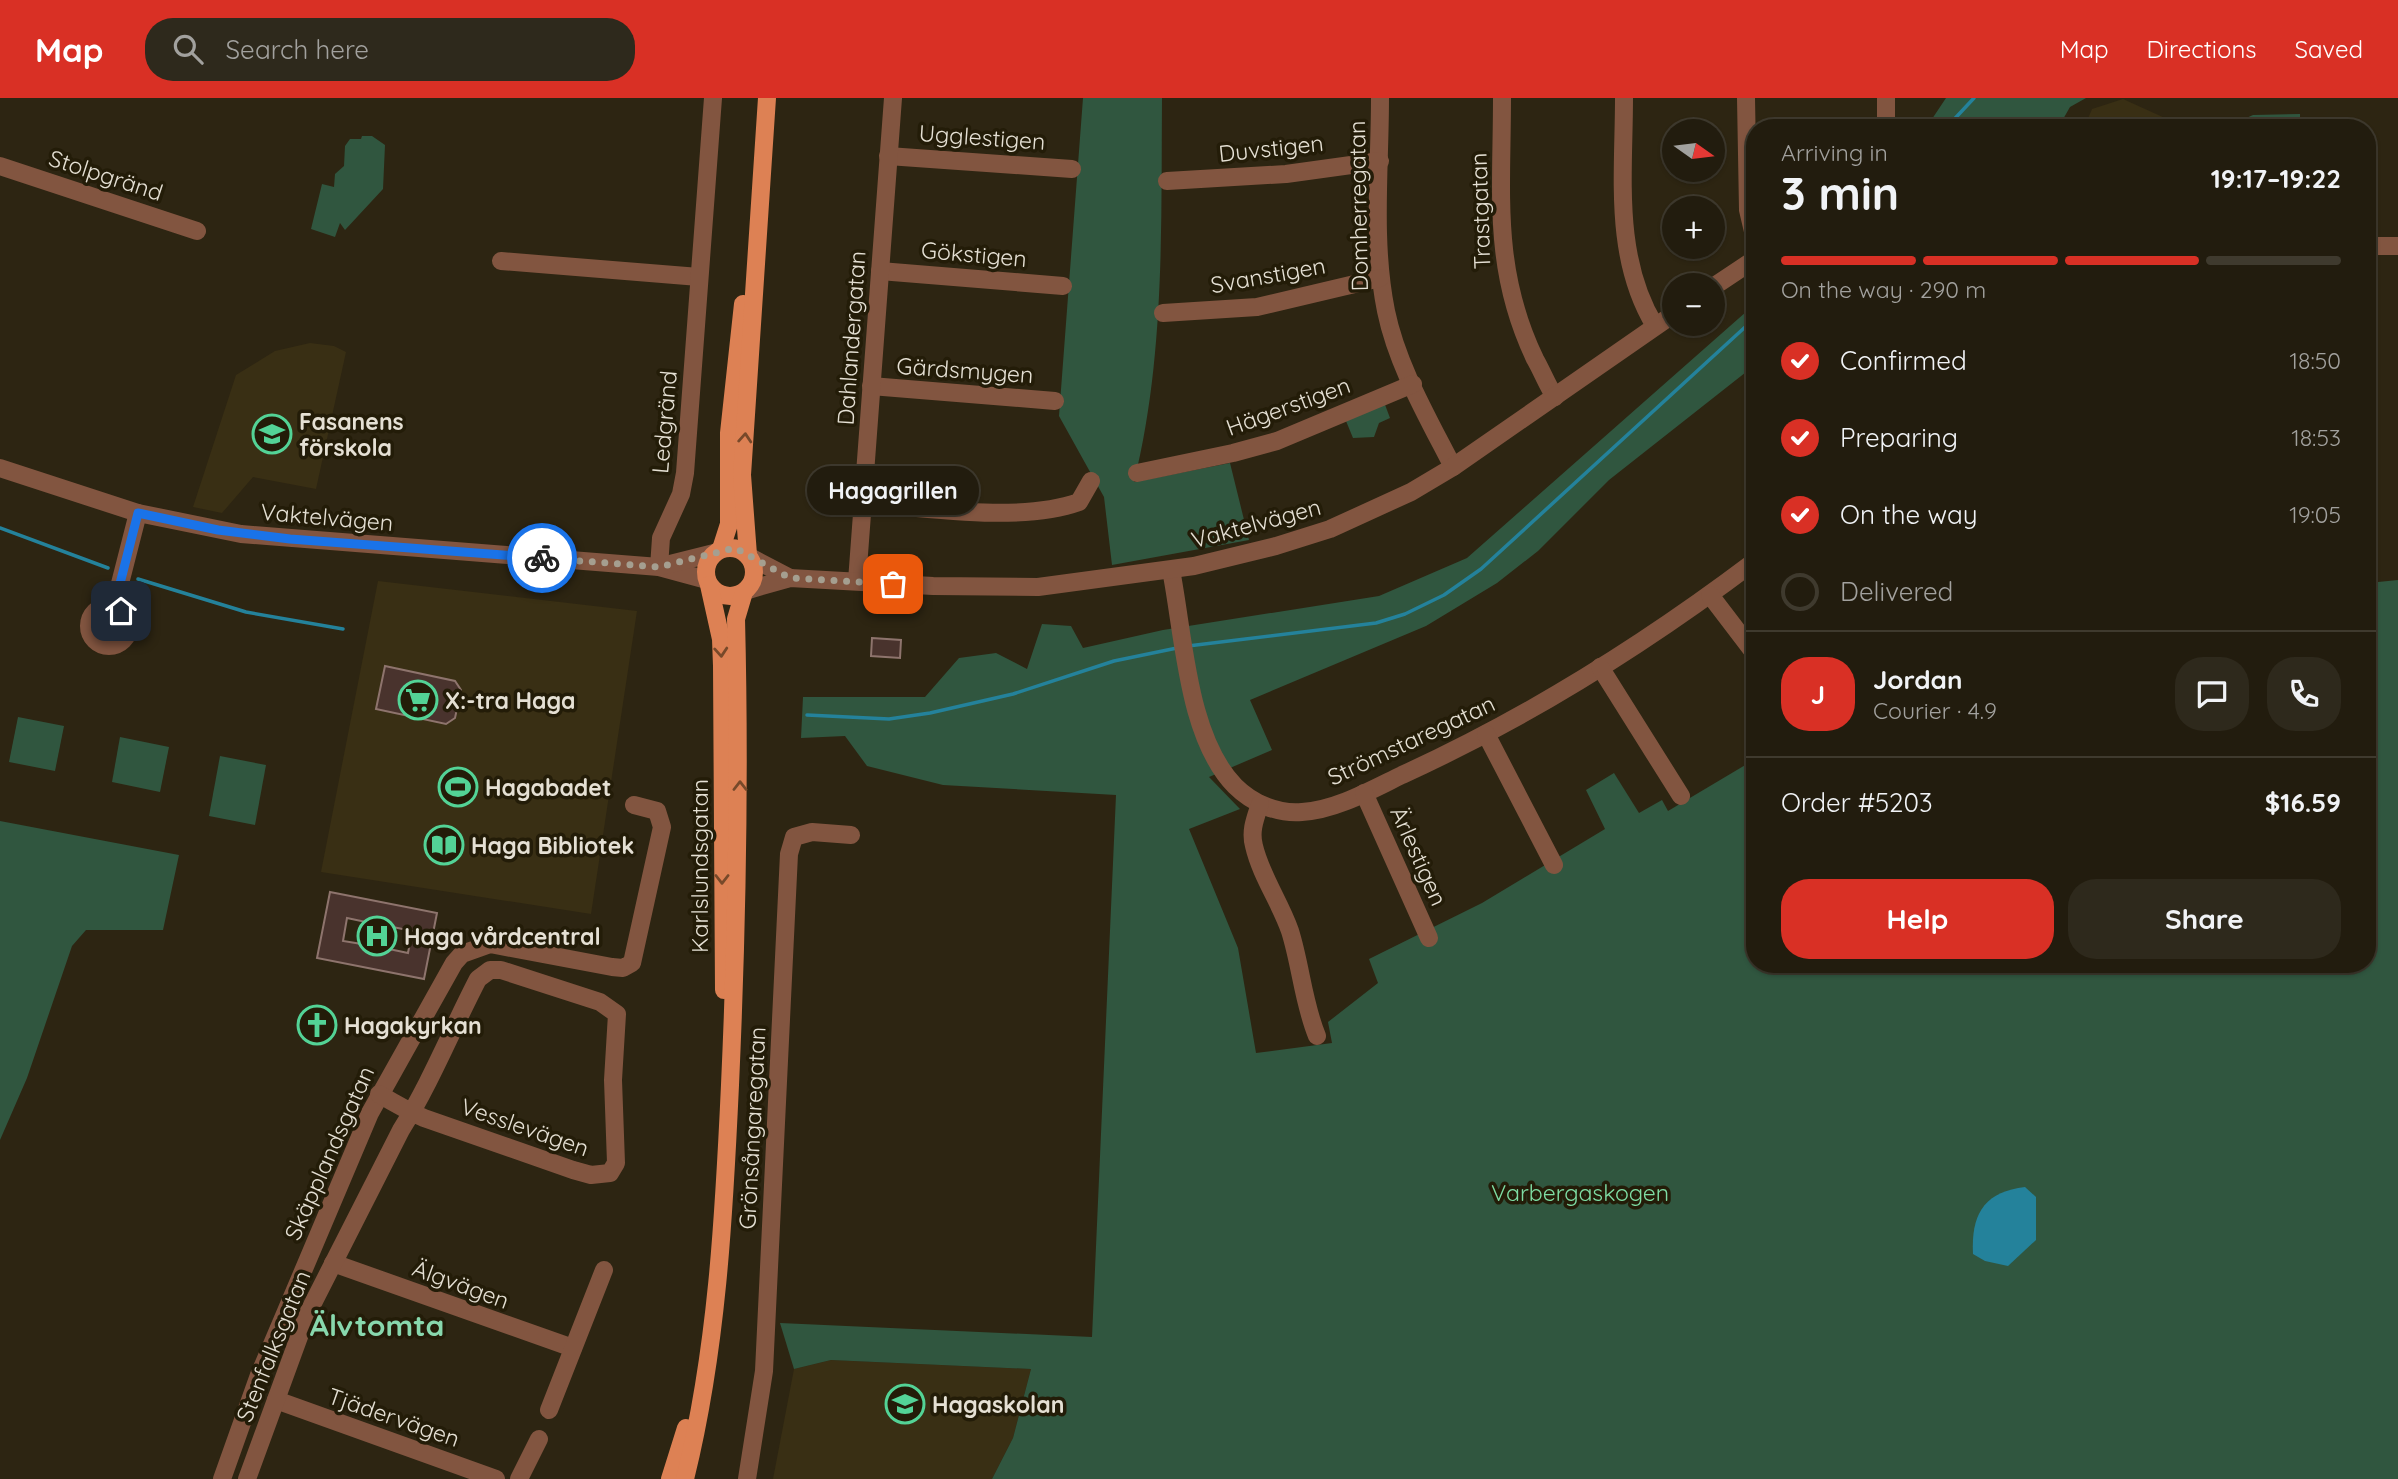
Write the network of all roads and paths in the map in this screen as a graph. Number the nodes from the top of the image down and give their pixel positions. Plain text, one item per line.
1 (713, 98) edge
2 (767, 98) edge
3 (893, 98) edge
4 (1380, 98) edge
5 (1502, 98) edge
6 (1624, 98) edge
7 (1746, 98) edge
8 (1886, 98) edge
9 (1746, 119) edge
10 (1886, 119) edge
11 (888, 156) junction
12 (1380, 160) junction
13 (0, 166) edge
14 (1072, 169) dead end
15 (1167, 181) dead end
16 (757, 222) junction
17 (197, 231) dead end
18 (2376, 246) edge
19 (2398, 246) edge
20 (501, 261) dead end
21 (1746, 264) edge
22 (880, 271) junction
23 (699, 277) junction
24 (1380, 278) junction
25 (1725, 279) edge
26 (1063, 286) dead end
27 (1163, 313) dead end
28 (1662, 321) edge
29 (1654, 326) junction
30 (1413, 384) junction
31 (872, 386) junction
32 (1555, 397) junction
33 (1055, 401) dead end
34 (1453, 467) junction
35 (0, 468) edge
36 (1137, 473) dead end
37 (1091, 481) dead end
38 (863, 503) junction
39 (138, 513) junction
40 (718, 552) junction
41 (749, 556) junction
42 (659, 567) junction
43 (1746, 568) edge
44 (1171, 570) junction
45 (790, 578) junction
46 (857, 581) junction
47 (708, 582) junction
48 (746, 591) junction
49 (1710, 595) junction
50 (114, 607) dead end
51 (1746, 642) edge
52 (1600, 667) junction
53 (1486, 734) junction
54 (1364, 793) junction
55 (1681, 796) dead end
56 (1260, 804) junction
57 (634, 805) dead end
58 (851, 835) dead end
59 (1554, 865) dead end
60 (1429, 937) dead end
61 (484, 972) joint
62 (1317, 1036) dead end
63 (379, 1094) junction
64 (411, 1113) junction
65 (727, 1148) junction
66 (333, 1263) junction
67 (604, 1270) dead end
68 (573, 1348) junction
69 (704, 1374) junction
70 (276, 1400) junction
71 (549, 1410) dead end
72 (539, 1439) dead end
73 (222, 1479) edge
74 (247, 1479) edge
75 (496, 1479) edge
76 (519, 1479) edge
77 (670, 1479) edge
78 (685, 1479) edge
79 (747, 1479) edge

1 - 23 street, Ledgränd
2 - 16 main road
3 - 11 street, Dahlandergatan
4 - 12 street, Domherregatan
5 - 32 street, Trastgatan
6 - 29 street
7 - 9 street
8 - 10 street
11 - 14 street, Ugglestigen
11 - 22 street, Dahlandergatan
12 - 15 street, Duvstigen
12 - 24 street, Domherregatan
13 - 17 street, Stolpgränd
16 - 40 main road
41 -> 16 main road
18 - 19 street
20 - 23 street
21 - 25 street
22 - 26 street, Gökstigen
22 - 31 street, Dahlandergatan
23 - 42 street, Ledgränd
24 - 27 street, Svanstigen
24 - 30 street, Domherregatan
28 - 29 street, Vaktelvägen
29 - 32 street, Vaktelvägen
30 - 34 street, Domherregatan
30 - 36 street, Hägerstigen
31 - 33 street, Gärdsmygen
31 - 38 street, Dahlandergatan
32 - 34 street, Vaktelvägen
34 - 44 street, Vaktelvägen
35 - 39 street, Vaktelvägen
37 - 38 street
38 - 46 street, Dahlandergatan
39 - 42 street, Vaktelvägen
39 - 50 street
40 - 41 main road
40 - 42 street, Vaktelvägen
40 - 47 main road
41 - 45 street, Vaktelvägen
41 - 48 main road
42 - 47 street, Vaktelvägen
43 - 49 street, Strömstaregatan
44 - 46 street, Vaktelvägen
44 - 56 street, Strömstaregatan
45 - 46 street, Vaktelvägen
45 - 48 street, Vaktelvägen
47 - 48 main road
47 -> 65 main road, Karlslundsgatan
65 -> 48 main road, Karlslundsgatan
49 - 51 street
49 - 52 street, Strömstaregatan
52 - 53 street, Strömstaregatan
52 - 55 street
53 - 54 street, Strömstaregatan
53 - 59 street
54 - 56 street, Strömstaregatan
54 - 60 street, Ärlestigen
56 - 62 street
57 - 63 street, Skäpplandsgatan
58 - 79 street, Grönsångaregatan
61 - 64 street, Stenfalksgatan
61 - 64 street, Vesslevägen
63 - 64 street, Vesslevägen
63 - 73 street, Skäpplandsgatan
64 - 66 street, Stenfalksgatan
65 - 69 main road, Karlslundsgatan
66 - 68 street, Älgvägen
66 - 70 street, Stenfalksgatan
67 - 68 street
68 - 71 street
69 - 77 main road, Karlslundsgatan
69 - 78 main road, Karlslundsgatan
70 - 74 street, Stenfalksgatan
70 - 75 street, Tjädervägen
72 - 76 street

